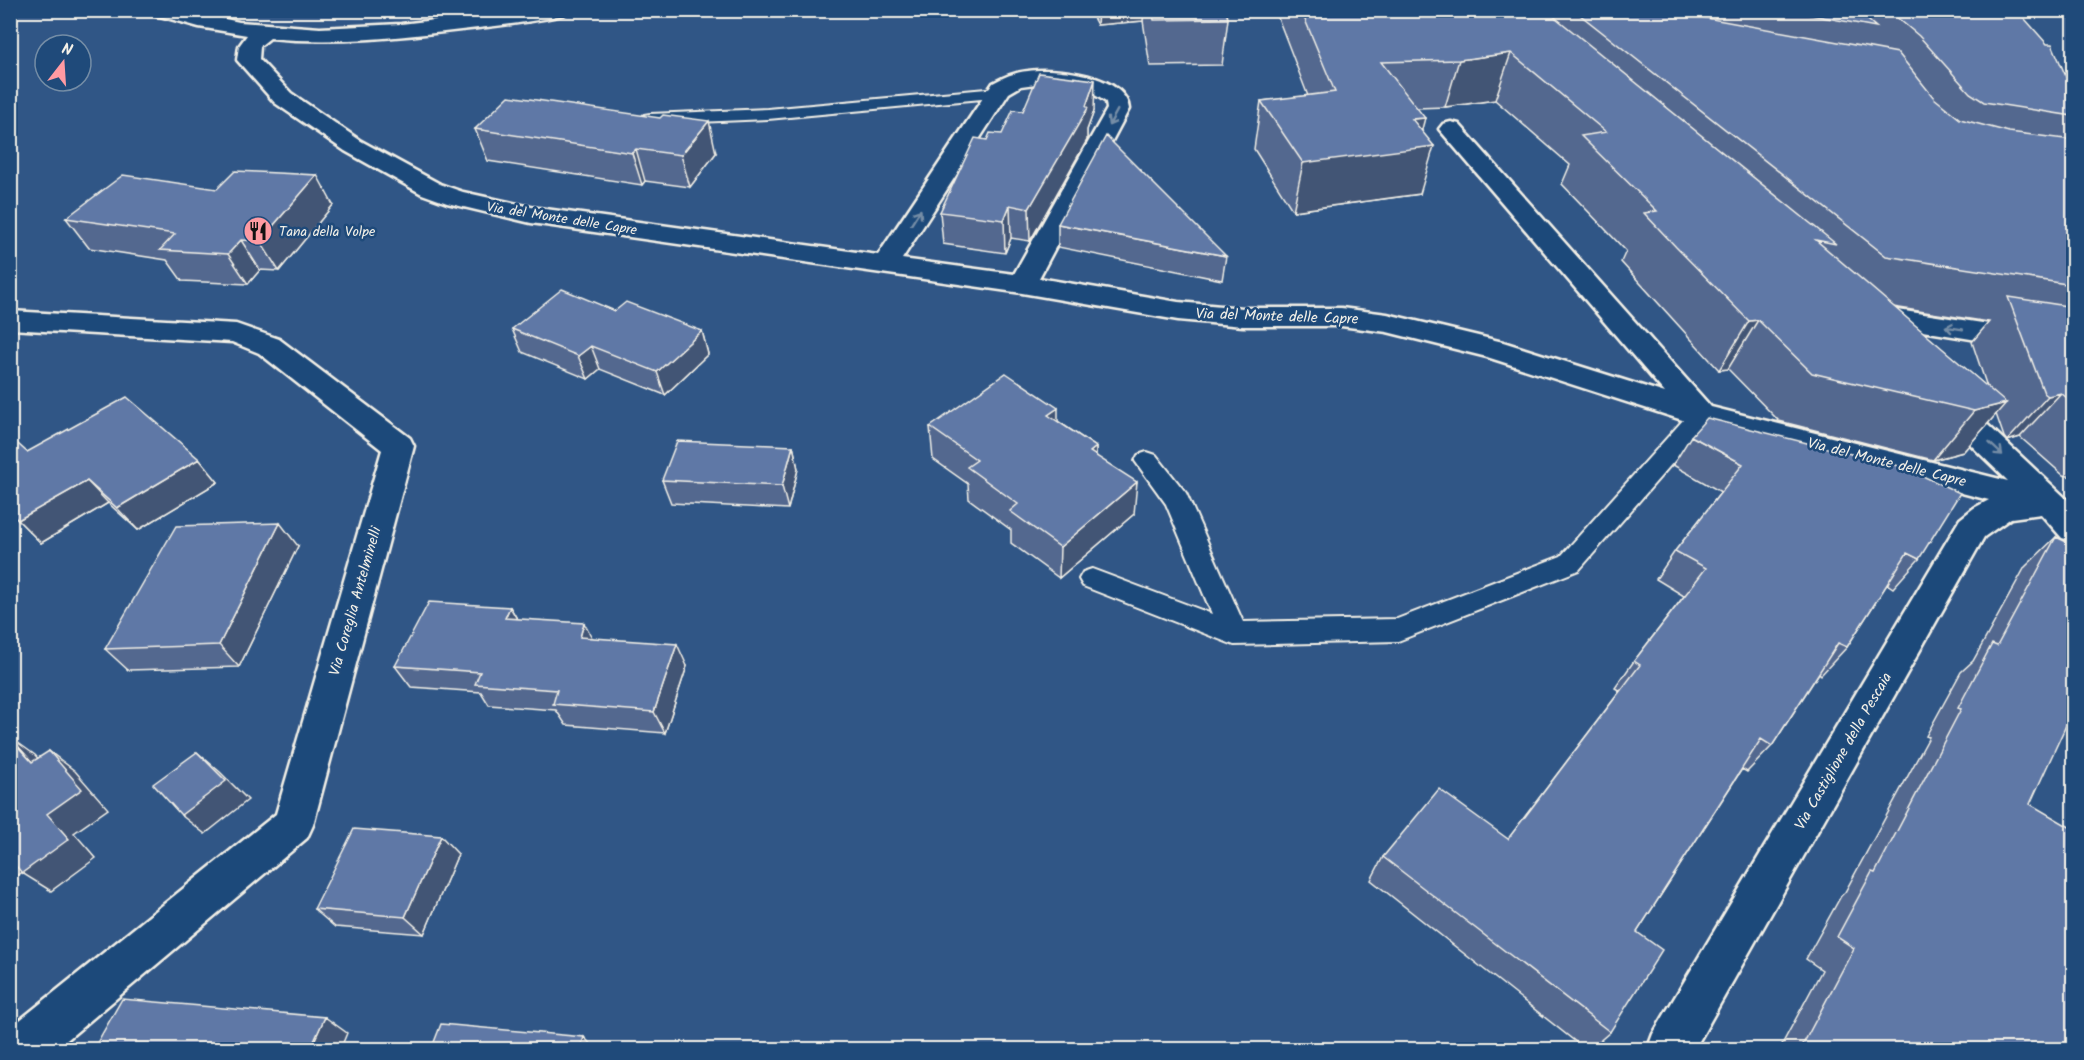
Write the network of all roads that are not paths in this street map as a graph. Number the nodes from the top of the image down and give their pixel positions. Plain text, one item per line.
1 (160, 10) edge
2 (558, 10) edge
3 (522, 13) edge
4 (266, 31) junction
5 (996, 93) junction
6 (634, 120) edge
7 (1451, 129) dead end
8 (884, 266) junction
9 (1022, 284) junction
10 (10, 320) edge
11 (1881, 343) edge
12 (2073, 347) edge
13 (1924, 382) edge
14 (1701, 415) junction
15 (1147, 461) dead end
16 (2067, 514) edge
17 (1092, 579) dead end
18 (1234, 634) junction
19 (19, 1050) edge
20 (1669, 1050) edge

1 - 4 street
2 - 3 street
3 - 4 street
4 - 8 street, Via del Monte delle Capre
5 - 6 lane
8 -> 5 street
5 -> 9 street
7 - 14 street
8 - 9 street, Via del Monte delle Capre
9 - 14 street, Via del Monte delle Capre
10 - 19 street, Via Coreglia Antelminelli
12 -> 11 street
13 -> 16 street
14 - 16 street, Via del Monte delle Capre
14 - 18 lane
15 - 18 lane
16 - 20 street, Via Castiglione della Pescaia
17 - 18 lane

